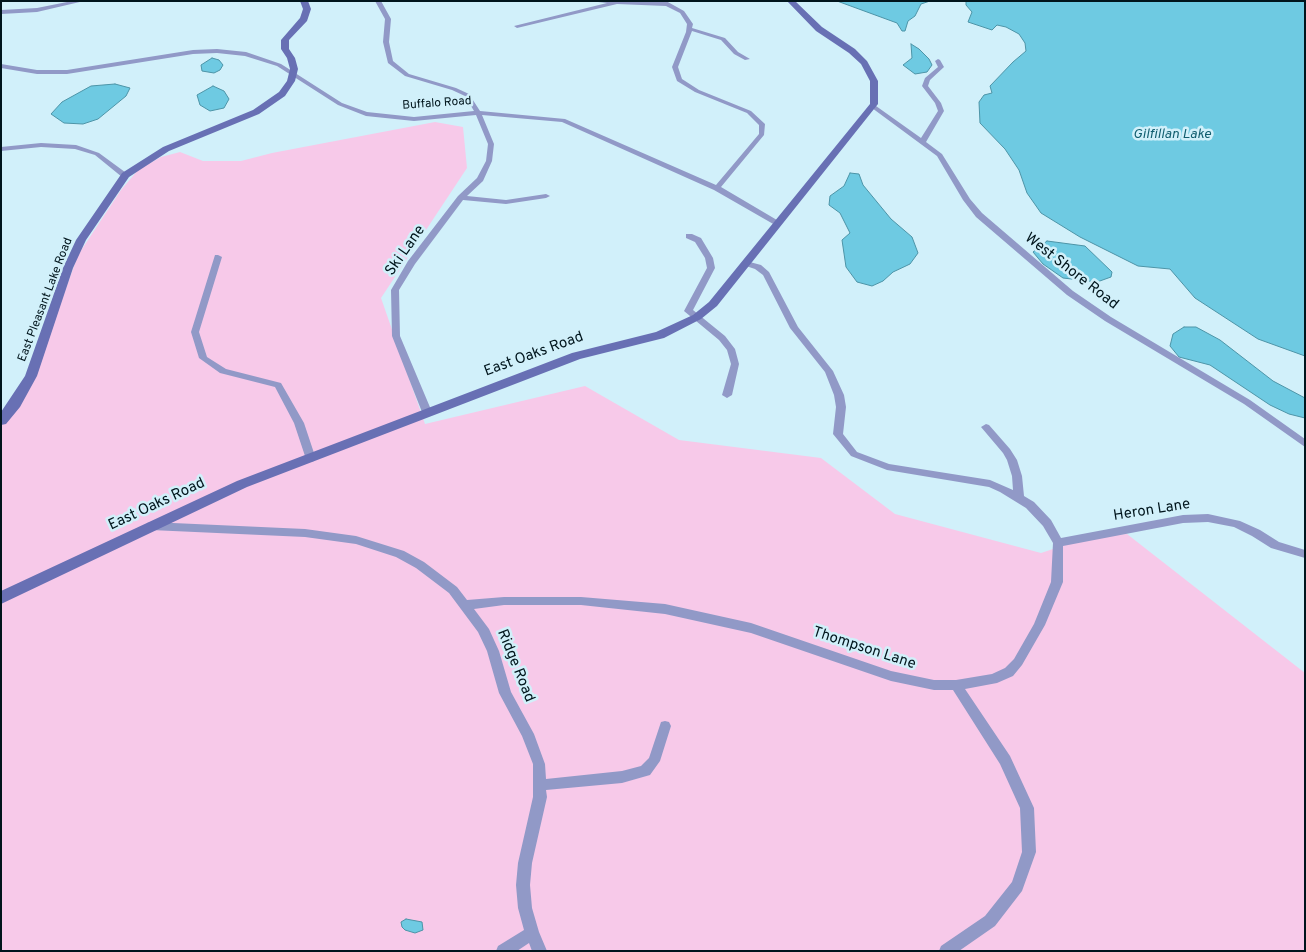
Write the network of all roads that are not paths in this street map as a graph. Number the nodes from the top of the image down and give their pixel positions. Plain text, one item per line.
1 (81, 1) edge
2 (304, 1) edge
3 (378, 1) edge
4 (592, 1) edge
5 (790, 1) edge
6 (663, 2) edge
7 (615, 3) junction
8 (1, 12) edge
9 (517, 26) dead end
10 (690, 29) junction
11 (746, 59) dead end
12 (938, 61) dead end
13 (1, 66) edge
14 (292, 74) junction
15 (874, 107) junction
16 (478, 113) junction
17 (923, 141) junction
18 (1, 149) edge
19 (125, 174) junction
20 (718, 188) junction
21 (546, 196) dead end
22 (461, 198) junction
23 (778, 224) junction
24 (690, 236) dead end
25 (218, 258) dead end
26 (746, 263) junction
27 (697, 318) junction
28 (727, 395) dead end
29 (427, 412) junction
30 (1, 421) edge
31 (986, 427) dead end
32 (1305, 444) edge
33 (310, 459) junction
34 (1019, 498) junction
35 (151, 526) junction
36 (1058, 543) junction
37 (1305, 554) edge
38 (1, 598) edge
39 (467, 605) junction
40 (956, 685) junction
41 (665, 726) dead end
42 (541, 786) junction
43 (532, 934) junction
44 (503, 951) edge
45 (540, 951) edge
46 (946, 951) edge

1 - 8 street
2 - 14 street
3 - 16 street, Ski Lane
4 - 7 street
5 - 15 street
6 - 7 street
6 - 10 street
7 - 9 street
10 - 11 street
10 - 20 street
12 - 17 street
13 - 14 street, Buffalo Road
14 - 16 street, Buffalo Road
14 - 19 street, East Pleasant Lake Road
15 - 17 street, West Shore Road
15 - 23 street, East Oaks Road
16 - 20 street, Buffalo Road
16 - 22 street, Ski Lane
17 - 32 street, West Shore Road
18 - 19 street
19 - 30 street, East Pleasant Lake Road
20 - 23 street, Buffalo Road
21 - 22 street
22 - 29 street, Ski Lane
23 - 26 street, East Oaks Road
24 - 27 street
25 - 33 street
26 - 27 street, East Oaks Road
26 - 34 street
27 - 28 street
27 - 29 street, East Oaks Road
29 - 33 street, East Oaks Road
31 - 34 street
33 - 35 street, East Oaks Road
34 - 36 street
35 - 38 street, East Oaks Road
35 - 39 street, Ridge Road
36 - 37 street, Heron Lane
36 - 40 street, Thompson Lane
39 - 40 street, Thompson Lane
39 - 42 street, Ridge Road
40 - 46 street
41 - 42 street
42 - 43 street, Ridge Road
43 - 44 street
43 - 45 street, Ridge Road

